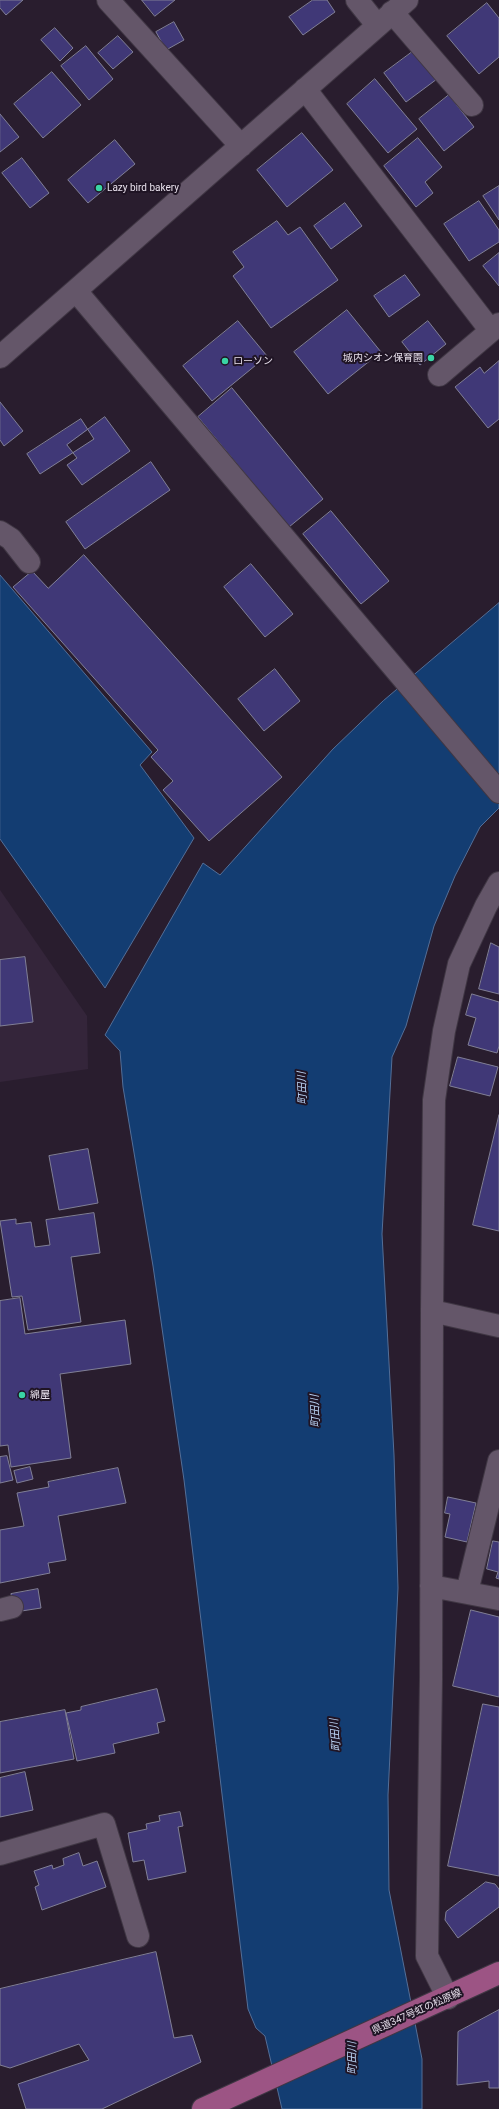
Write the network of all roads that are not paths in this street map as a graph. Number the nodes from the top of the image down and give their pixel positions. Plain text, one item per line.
1 (108, 0) edge
2 (357, 0) edge
3 (392, 12) edge
4 (304, 89) junction
5 (472, 105) dead end
6 (241, 146) junction
7 (76, 291) junction
8 (495, 327) edge
9 (0, 357) edge
10 (439, 375) dead end
11 (0, 532) edge
12 (29, 562) dead end
13 (499, 792) edge
14 (499, 883) edge
15 (432, 1312) junction
16 (499, 1326) edge
17 (499, 1461) edge
18 (431, 1586) junction
19 (467, 1592) junction
20 (499, 1599) edge
21 (0, 1854) edge
22 (138, 1936) dead end
23 (499, 1973) edge
24 (448, 1998) junction
25 (203, 2109) edge

1 - 6 street
2 - 3 street
3 - 4 street
3 - 5 street
4 - 6 street
4 - 8 street
6 - 7 street
7 - 9 street
7 - 13 street
8 - 10 street
11 - 12 street
14 - 15 street
15 - 16 street
15 - 18 street
17 - 19 street
18 - 19 street
18 - 24 street
19 - 20 street
21 - 22 street
23 - 24 main road, 県道347号虹の松原線
24 - 25 main road, 県道347号虹の松原線

